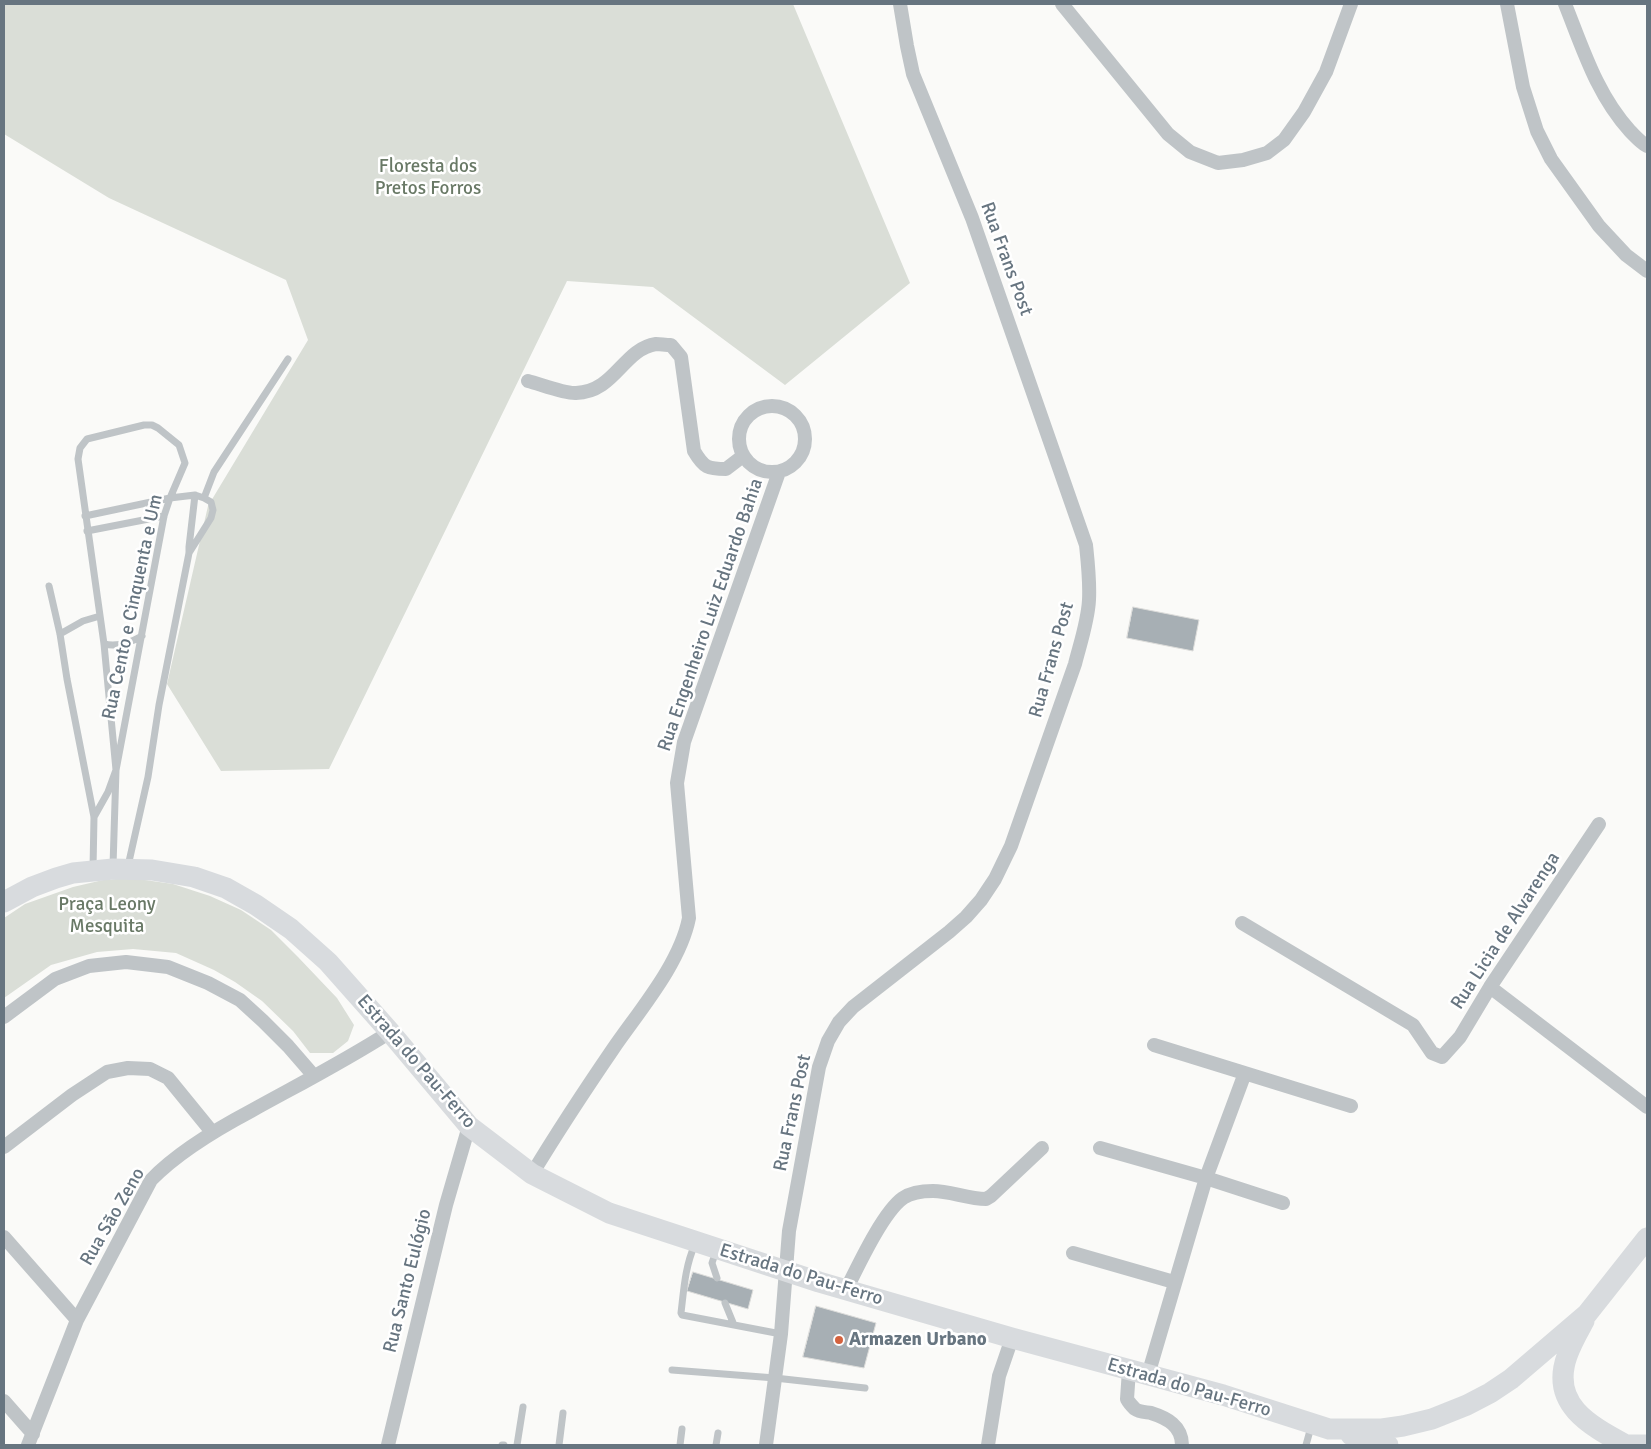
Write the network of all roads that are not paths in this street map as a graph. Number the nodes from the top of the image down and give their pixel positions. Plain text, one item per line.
1 (900, 4) edge
2 (1062, 4) edge
3 (1351, 4) edge
4 (1507, 4) edge
5 (1565, 4) edge
6 (1647, 146) edge
7 (1647, 271) edge
8 (288, 359) dead end
9 (528, 381) dead end
10 (743, 456) junction
11 (779, 472) junction
12 (195, 495) junction
13 (170, 498) junction
14 (204, 498) junction
15 (85, 516) junction
16 (164, 516) junction
17 (87, 531) junction
18 (190, 553) junction
19 (49, 586) dead end
20 (100, 616) junction
21 (60, 634) junction
22 (142, 636) junction
23 (104, 644) junction
24 (116, 770) junction
25 (94, 818) junction
26 (1599, 824) dead end
27 (111, 869) junction
28 (4, 902) edge
29 (1242, 923) dead end
30 (1490, 988) junction
31 (4, 1016) edge
32 (390, 1032) junction
33 (1154, 1045) dead end
34 (1245, 1073) junction
35 (314, 1076) junction
36 (1352, 1106) dead end
37 (1647, 1108) edge
38 (469, 1126) junction
39 (212, 1132) junction
40 (4, 1147) edge
41 (1042, 1148) dead end
42 (1100, 1148) dead end
43 (532, 1174) junction
44 (1206, 1178) junction
45 (1283, 1203) dead end
46 (4, 1237) edge
47 (1647, 1238) edge
48 (696, 1241) junction
49 (717, 1248) junction
50 (1073, 1253) dead end
51 (786, 1271) junction
52 (717, 1278) dead end
53 (1174, 1282) junction
54 (846, 1290) junction
55 (725, 1303) dead end
56 (1587, 1314) junction
57 (77, 1320) junction
58 (734, 1325) junction
59 (781, 1334) junction
60 (1012, 1338) junction
61 (672, 1370) dead end
62 (1138, 1373) junction
63 (775, 1378) junction
64 (865, 1388) dead end
65 (4, 1401) edge
66 (523, 1407) dead end
67 (564, 1414) dead end
68 (1321, 1426) junction
69 (682, 1429) dead end
70 (718, 1433) dead end
71 (30, 1439) edge
72 (388, 1445) edge
73 (518, 1445) edge
74 (559, 1445) edge
75 (680, 1445) edge
76 (716, 1445) edge
77 (766, 1445) edge
78 (988, 1445) edge
79 (1182, 1445) edge
80 (1306, 1445) edge
81 (1388, 1445) edge
82 (1619, 1445) edge
83 (1626, 1445) edge
84 (1647, 1445) edge

1 - 51 street, Rua Frans Post
2 - 3 street
4 - 7 street
5 - 6 street
8 - 14 lane
9 - 10 street
10 - 11 street
10 - 11 street
11 - 43 street, Rua Engenheiro Luiz Eduardo Bahia
12 - 13 lane
12 - 14 lane
12 - 18 lane
13 - 15 lane
13 - 15 lane, Rua Cento e Cinquenta e Um
13 - 16 lane, Rua Cento e Cinquenta e Um
14 - 18 lane
15 - 17 lane
16 - 17 lane
16 - 22 lane, Rua Cento e Cinquenta e Um
17 - 20 lane
18 - 27 lane
19 - 21 lane
20 - 21 lane
20 - 23 lane
21 - 25 lane
22 - 23 lane
22 - 24 lane, Rua Cento e Cinquenta e Um
23 - 24 lane
24 - 25 lane
24 - 27 lane
25 - 27 lane
26 - 30 street, Rua Licia de Alvarenga
27 - 28 main road, Estrada do Pau-Ferro
27 - 32 main road, Estrada do Pau-Ferro
29 - 30 street, Rua Licia de Alvarenga
30 - 37 street
31 - 35 street
32 - 35 street, Rua São Zeno
32 - 38 main road, Estrada do Pau-Ferro
33 - 34 street
34 - 36 street
34 - 44 street
35 - 39 street, Rua São Zeno
38 - 43 main road, Estrada do Pau-Ferro
38 - 72 street, Rua Santo Eulógio
39 - 40 street
39 - 57 street, Rua São Zeno
41 - 54 street
42 - 44 street
43 - 48 main road, Estrada do Pau-Ferro
44 - 45 street
44 - 53 street
46 - 57 street
47 - 56 main road, Estrada do Pau-Ferro
48 - 49 main road, Estrada do Pau-Ferro
48 - 58 lane
49 - 51 main road, Estrada do Pau-Ferro
49 - 52 lane
50 - 53 street
51 - 54 main road, Estrada do Pau-Ferro
51 - 59 street, Rua Frans Post
53 - 62 street
54 - 60 main road, Estrada do Pau-Ferro
55 - 58 lane
56 - 68 main road, Estrada do Pau-Ferro
56 - 83 main road
57 - 71 street, Rua São Zeno
58 - 59 lane
59 - 63 street, Rua Frans Post
60 - 62 main road, Estrada do Pau-Ferro
60 - 78 street
61 - 63 lane
62 - 68 main road, Estrada do Pau-Ferro
62 - 79 street
63 - 64 lane
63 - 77 street, Rua Frans Post
65 - 71 street
66 - 73 lane
67 - 74 lane
68 - 80 lane
68 - 81 main road
69 - 75 lane
70 - 76 lane
82 - 83 main road
83 - 84 main road

